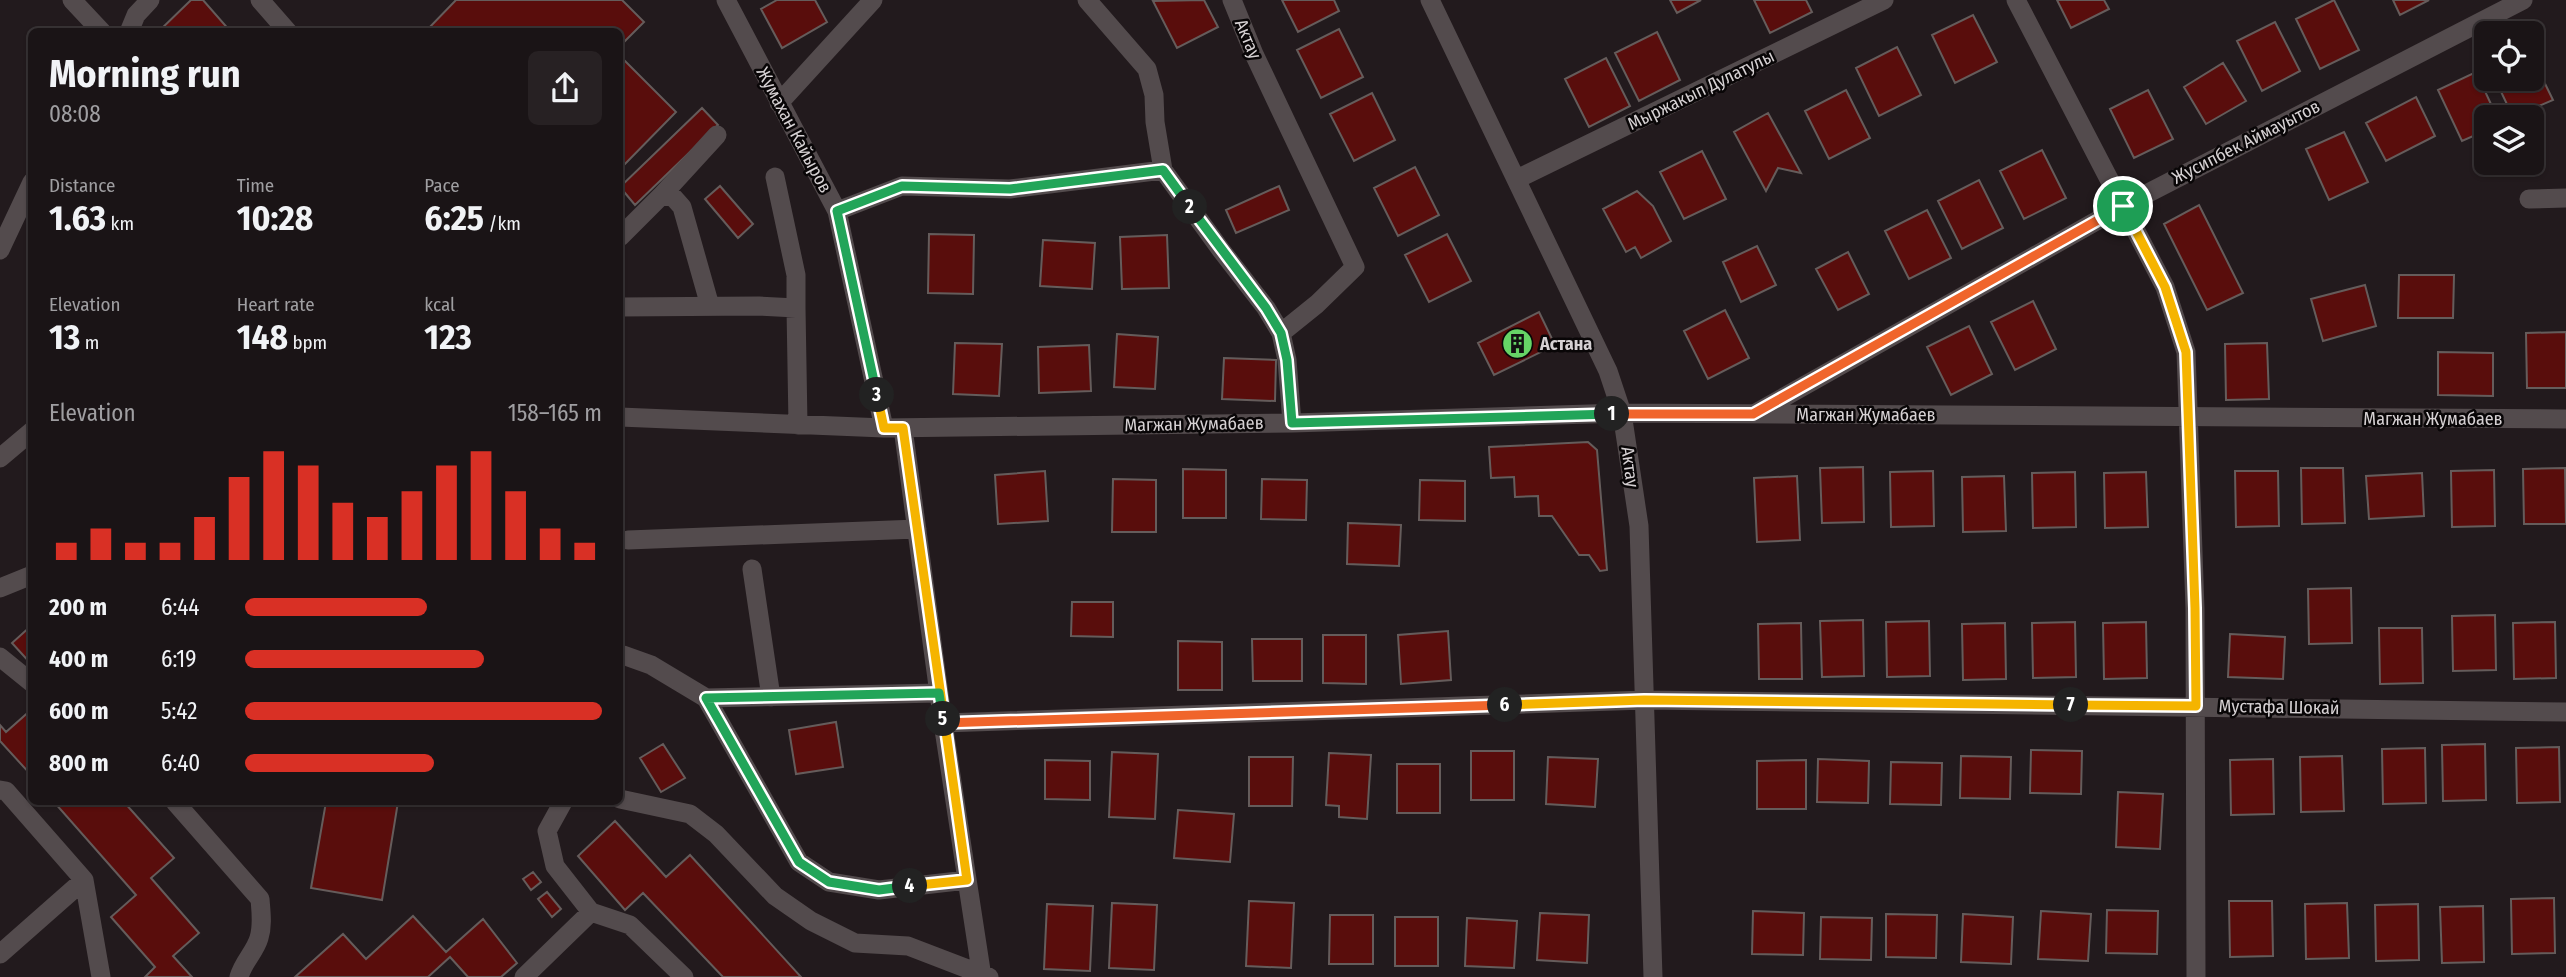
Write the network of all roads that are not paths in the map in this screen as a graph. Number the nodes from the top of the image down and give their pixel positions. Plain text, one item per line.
1 (72, 0) edge
2 (150, 0) edge
3 (260, 0) edge
4 (726, 0) edge
5 (873, 0) edge
6 (1087, 0) edge
7 (1232, 0) edge
8 (1430, 0) edge
9 (1884, 0) edge
10 (2016, 0) edge
11 (2523, 0) edge
12 (98, 28) edge
13 (131, 28) edge
14 (284, 28) edge
15 (779, 103) junction
16 (717, 135) dead end
17 (1163, 170) junction
18 (775, 177) dead end
19 (1517, 179) junction
20 (28, 190) edge
21 (663, 194) junction
22 (2566, 198) edge
23 (2529, 199) dead end
24 (2123, 206) junction
25 (837, 211) junction
26 (623, 234) edge
27 (0, 250) edge
28 (710, 306) junction
29 (623, 307) edge
30 (796, 308) junction
31 (1281, 333) junction
32 (1622, 414) junction
33 (1753, 414) junction
34 (623, 417) edge
35 (2189, 417) junction
36 (2566, 419) edge
37 (1292, 423) junction
38 (798, 425) junction
39 (893, 428) junction
40 (28, 434) edge
41 (0, 458) edge
42 (917, 529) junction
43 (628, 540) dead end
44 (752, 569) dead end
45 (28, 577) edge
46 (0, 588) edge
47 (623, 655) edge
48 (0, 657) edge
49 (28, 680) edge
50 (939, 693) junction
51 (771, 697) junction
52 (706, 698) junction
53 (1644, 700) junction
54 (2196, 706) junction
55 (2566, 712) edge
56 (943, 723) junction
57 (0, 790) edge
58 (623, 800) edge
59 (178, 805) edge
60 (561, 805) edge
61 (84, 880) junction
62 (967, 880) junction
63 (591, 912) junction
64 (0, 954) edge
65 (101, 977) edge
66 (239, 977) edge
67 (524, 977) edge
68 (684, 977) edge
69 (984, 977) edge
70 (1653, 977) edge
71 (2196, 977) edge

1 - 12 street
2 - 13 street
3 - 14 street
4 - 15 street, Жумахан Кайыров
5 - 15 street
6 - 17 street
7 - 31 street, Актау
8 - 19 street, Актау
9 - 19 street, Мыржакып Дулатулы
10 - 24 street
11 - 24 street, Жусипбек Аймауытов
15 - 25 street, Жумахан Кайыров
16 - 21 street
17 - 25 street
17 - 31 street
18 - 30 street
19 - 32 street, Актау
20 - 27 street
21 - 26 street
21 - 28 street
22 - 23 street
24 - 33 street, Жусипбек Аймауытов
24 - 35 street
25 - 39 street, Жумахан Кайыров
28 - 29 street
28 - 30 street
30 - 38 street
31 - 37 street
32 - 33 street, Магжан Жумабаев
32 - 37 street, Магжан Жумабаев
32 - 53 street, Актау
33 - 35 street, Магжан Жумабаев
34 - 38 street, Магжан Жумабаев
35 - 36 street, Магжан Жумабаев
35 - 54 street
37 - 39 street, Магжан Жумабаев
38 - 39 street, Магжан Жумабаев
39 - 42 street, Жумахан Кайыров
40 - 41 street
42 - 43 street
42 - 50 street, Жумахан Кайыров
44 - 51 street
45 - 46 street
47 - 52 street
48 - 49 street
50 - 51 street
50 - 56 street, Жумахан Кайыров
51 - 52 street
52 - 62 street
53 - 54 street, Мустафа Шокай
53 - 56 street, Мустафа Шокай
53 - 70 street, Актау
54 - 55 street, Мустафа Шокай
54 - 71 street
56 - 62 street, Жумахан Кайыров
57 - 61 street
58 - 69 street
59 - 66 street
60 - 63 street
61 - 64 street
61 - 65 street
62 - 69 street, Жумахан Кайыров
63 - 67 street
63 - 68 street

